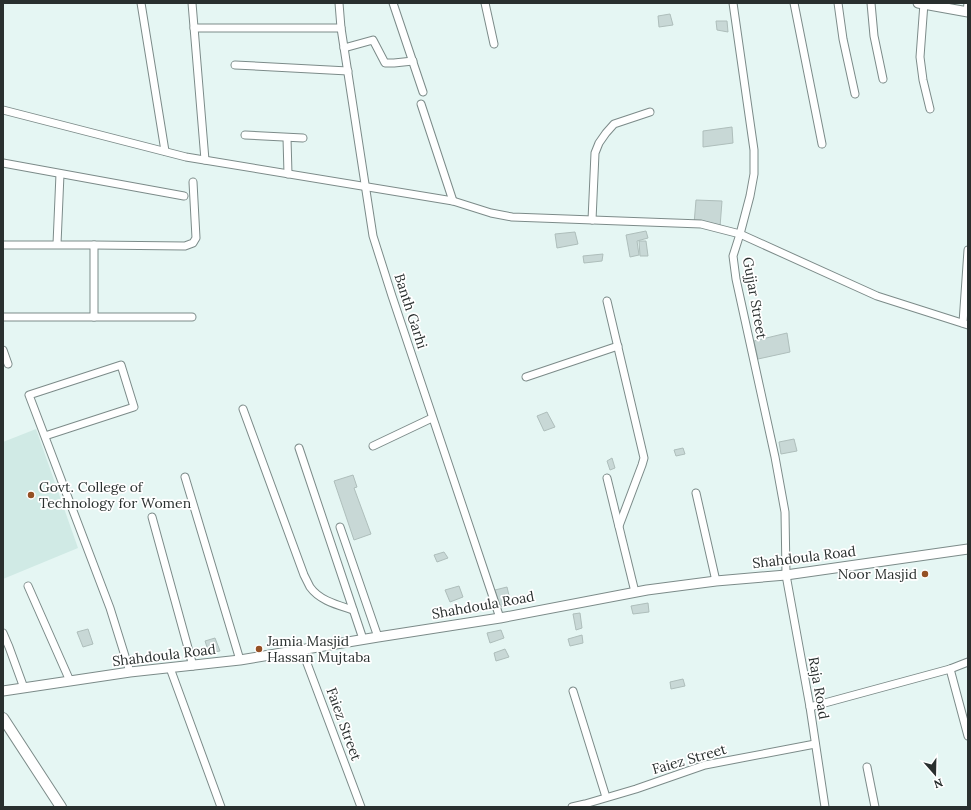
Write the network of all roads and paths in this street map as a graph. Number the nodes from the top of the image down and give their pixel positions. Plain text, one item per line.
1 (141, 3) edge
2 (192, 3) edge
3 (338, 3) edge
4 (393, 3) edge
5 (485, 3) edge
6 (733, 3) edge
7 (794, 3) edge
8 (838, 3) edge
9 (871, 3) edge
10 (922, 3) edge
11 (968, 9) edge
12 (194, 28) junction
13 (341, 28) junction
14 (494, 44) dead end
15 (344, 48) junction
16 (413, 61) junction
17 (236, 65) dead end
18 (348, 71) junction
19 (883, 79) dead end
20 (423, 92) dead end
21 (855, 94) dead end
22 (420, 104) dead end
23 (930, 109) dead end
24 (3, 110) edge
25 (650, 112) dead end
26 (245, 135) dead end
27 (287, 138) junction
28 (303, 138) dead end
29 (822, 144) dead end
30 (165, 151) junction
31 (205, 160) junction
32 (3, 163) edge
33 (60, 174) junction
34 (288, 174) junction
35 (193, 182) dead end
36 (366, 187) junction
37 (184, 196) dead end
38 (453, 201) junction
39 (592, 220) junction
40 (740, 234) junction
41 (57, 244) junction
42 (94, 244) junction
43 (3, 245) edge
44 (968, 250) edge
45 (607, 301) dead end
46 (3, 317) edge
47 (94, 317) junction
48 (192, 317) dead end
49 (966, 324) edge
50 (618, 346) junction
51 (3, 350) edge
52 (8, 364) dead end
53 (526, 377) dead end
54 (243, 409) dead end
55 (432, 418) junction
56 (44, 436) junction
57 (373, 446) dead end
58 (299, 448) dead end
59 (186, 477) dead end
60 (607, 478) dead end
61 (696, 493) dead end
62 (152, 517) dead end
63 (618, 526) junction
64 (340, 527) dead end
65 (967, 550) edge
66 (786, 575) junction
67 (716, 581) junction
68 (28, 586) dead end
69 (635, 592) junction
70 (353, 610) junction
71 (500, 618) junction
72 (3, 633) edge
73 (378, 636) junction
74 (363, 639) junction
75 (302, 650) junction
76 (240, 660) junction
77 (968, 662) edge
78 (193, 666) junction
79 (170, 668) junction
80 (950, 669) junction
81 (130, 672) junction
82 (70, 681) junction
83 (24, 688) junction
84 (3, 691) edge
85 (573, 692) dead end
86 (810, 707) junction
87 (3, 718) edge
88 (968, 736) edge
89 (815, 744) junction
90 (867, 767) dead end
91 (606, 798) junction
92 (61, 807) edge
93 (221, 807) edge
94 (361, 807) edge
95 (572, 807) edge
96 (824, 807) edge
97 (875, 807) edge

1 - 30 street
2 - 12 street
3 - 13 street, Banth Garhi
4 - 16 street
5 - 14 street
6 - 40 street, Gujjar Street
7 - 29 street
8 - 21 street
9 - 19 street
10 - 11 street
10 - 23 street
12 - 13 street
12 - 31 street
13 - 15 street, Banth Garhi
15 - 16 street
15 - 18 street, Banth Garhi
16 - 20 street
17 - 18 street
18 - 36 street, Banth Garhi
22 - 38 street
24 - 30 street
25 - 39 street
26 - 27 street
27 - 28 street
27 - 34 street
30 - 31 street
31 - 34 street
32 - 33 street
33 - 37 street
33 - 41 street
34 - 36 street
35 - 42 street
36 - 38 street
36 - 55 street, Banth Garhi
38 - 39 street
39 - 40 street
40 - 49 street
40 - 66 street, Gujjar Street
41 - 42 street
41 - 43 street
42 - 47 street
44 - 49 street
45 - 50 street
46 - 47 street
47 - 48 street
50 - 53 street
50 - 63 street
51 - 52 street
54 - 70 street
55 - 57 street
55 - 71 street, Banth Garhi
56 - 56 street
56 - 81 street
58 - 70 street
59 - 76 street
60 - 63 street
61 - 67 street
62 - 78 street
63 - 69 street
64 - 73 street
65 - 66 street, Shahdoula Road
66 - 67 street, Shahdoula Road
66 - 86 street, Raja Road
67 - 69 street, Shahdoula Road
68 - 82 street
69 - 71 street, Shahdoula Road
70 - 74 street
71 - 73 street, Shahdoula Road
72 - 83 street
73 - 74 street, Shahdoula Road
74 - 75 street, Shahdoula Road
75 - 76 street, Shahdoula Road
75 - 94 street, Faiez Street
76 - 78 street, Shahdoula Road
77 - 80 street
78 - 79 street, Shahdoula Road
79 - 81 street, Shahdoula Road
79 - 93 street
80 - 86 street
80 - 88 street
81 - 82 street, Shahdoula Road
82 - 83 street, Shahdoula Road
83 - 84 street, Shahdoula Road
85 - 91 street
86 - 89 street, Raja Road
87 - 92 main road
89 - 91 street, Faiez Street
89 - 96 street, Raja Road
90 - 97 street
91 - 95 street, Faiez Street

